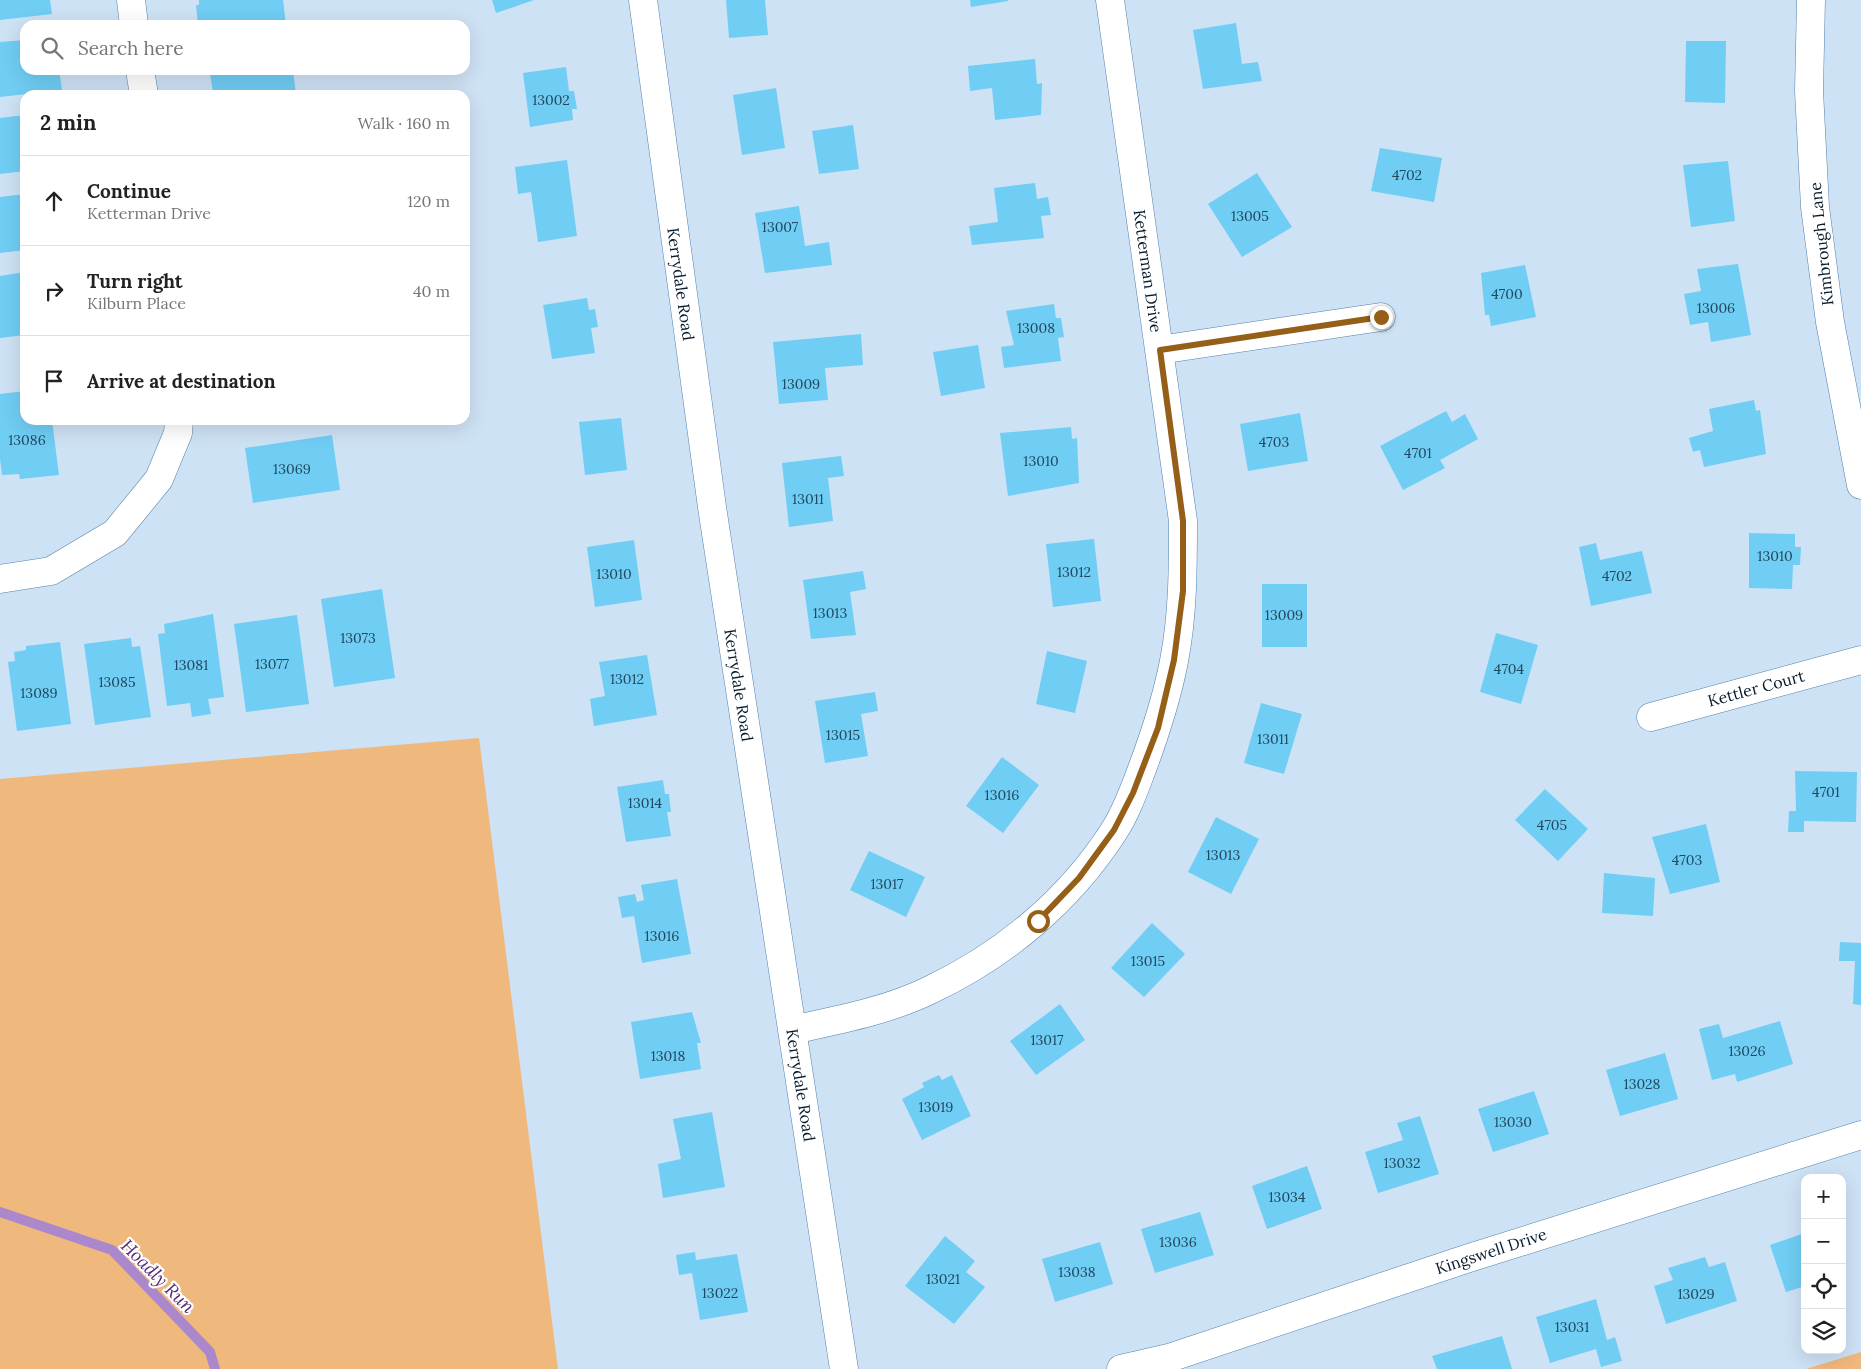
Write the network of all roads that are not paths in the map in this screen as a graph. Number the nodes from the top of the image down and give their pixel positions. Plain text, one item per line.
1 (130, 0) edge
2 (643, 0) edge
3 (1110, 0) edge
4 (1811, 0) edge
5 (133, 20) edge
6 (141, 75) edge
7 (143, 90) edge
8 (1381, 317) dead end
9 (1160, 350) junction
10 (179, 425) edge
11 (1861, 485) edge
12 (0, 578) edge
13 (1861, 660) edge
14 (1651, 716) dead end
15 (792, 1030) junction
16 (1861, 1135) edge
17 (844, 1369) edge
18 (1121, 1369) edge

1 - 5 street
2 - 15 street, Kerrydale Road
3 - 9 street, Ketterman Drive
4 - 11 street, Kimbrough Lane
6 - 7 street
8 - 9 street
9 - 15 street, Ketterman Drive
10 - 12 street
13 - 14 street, Kettler Court
15 - 17 street, Kerrydale Road
16 - 18 street, Kingswell Drive

